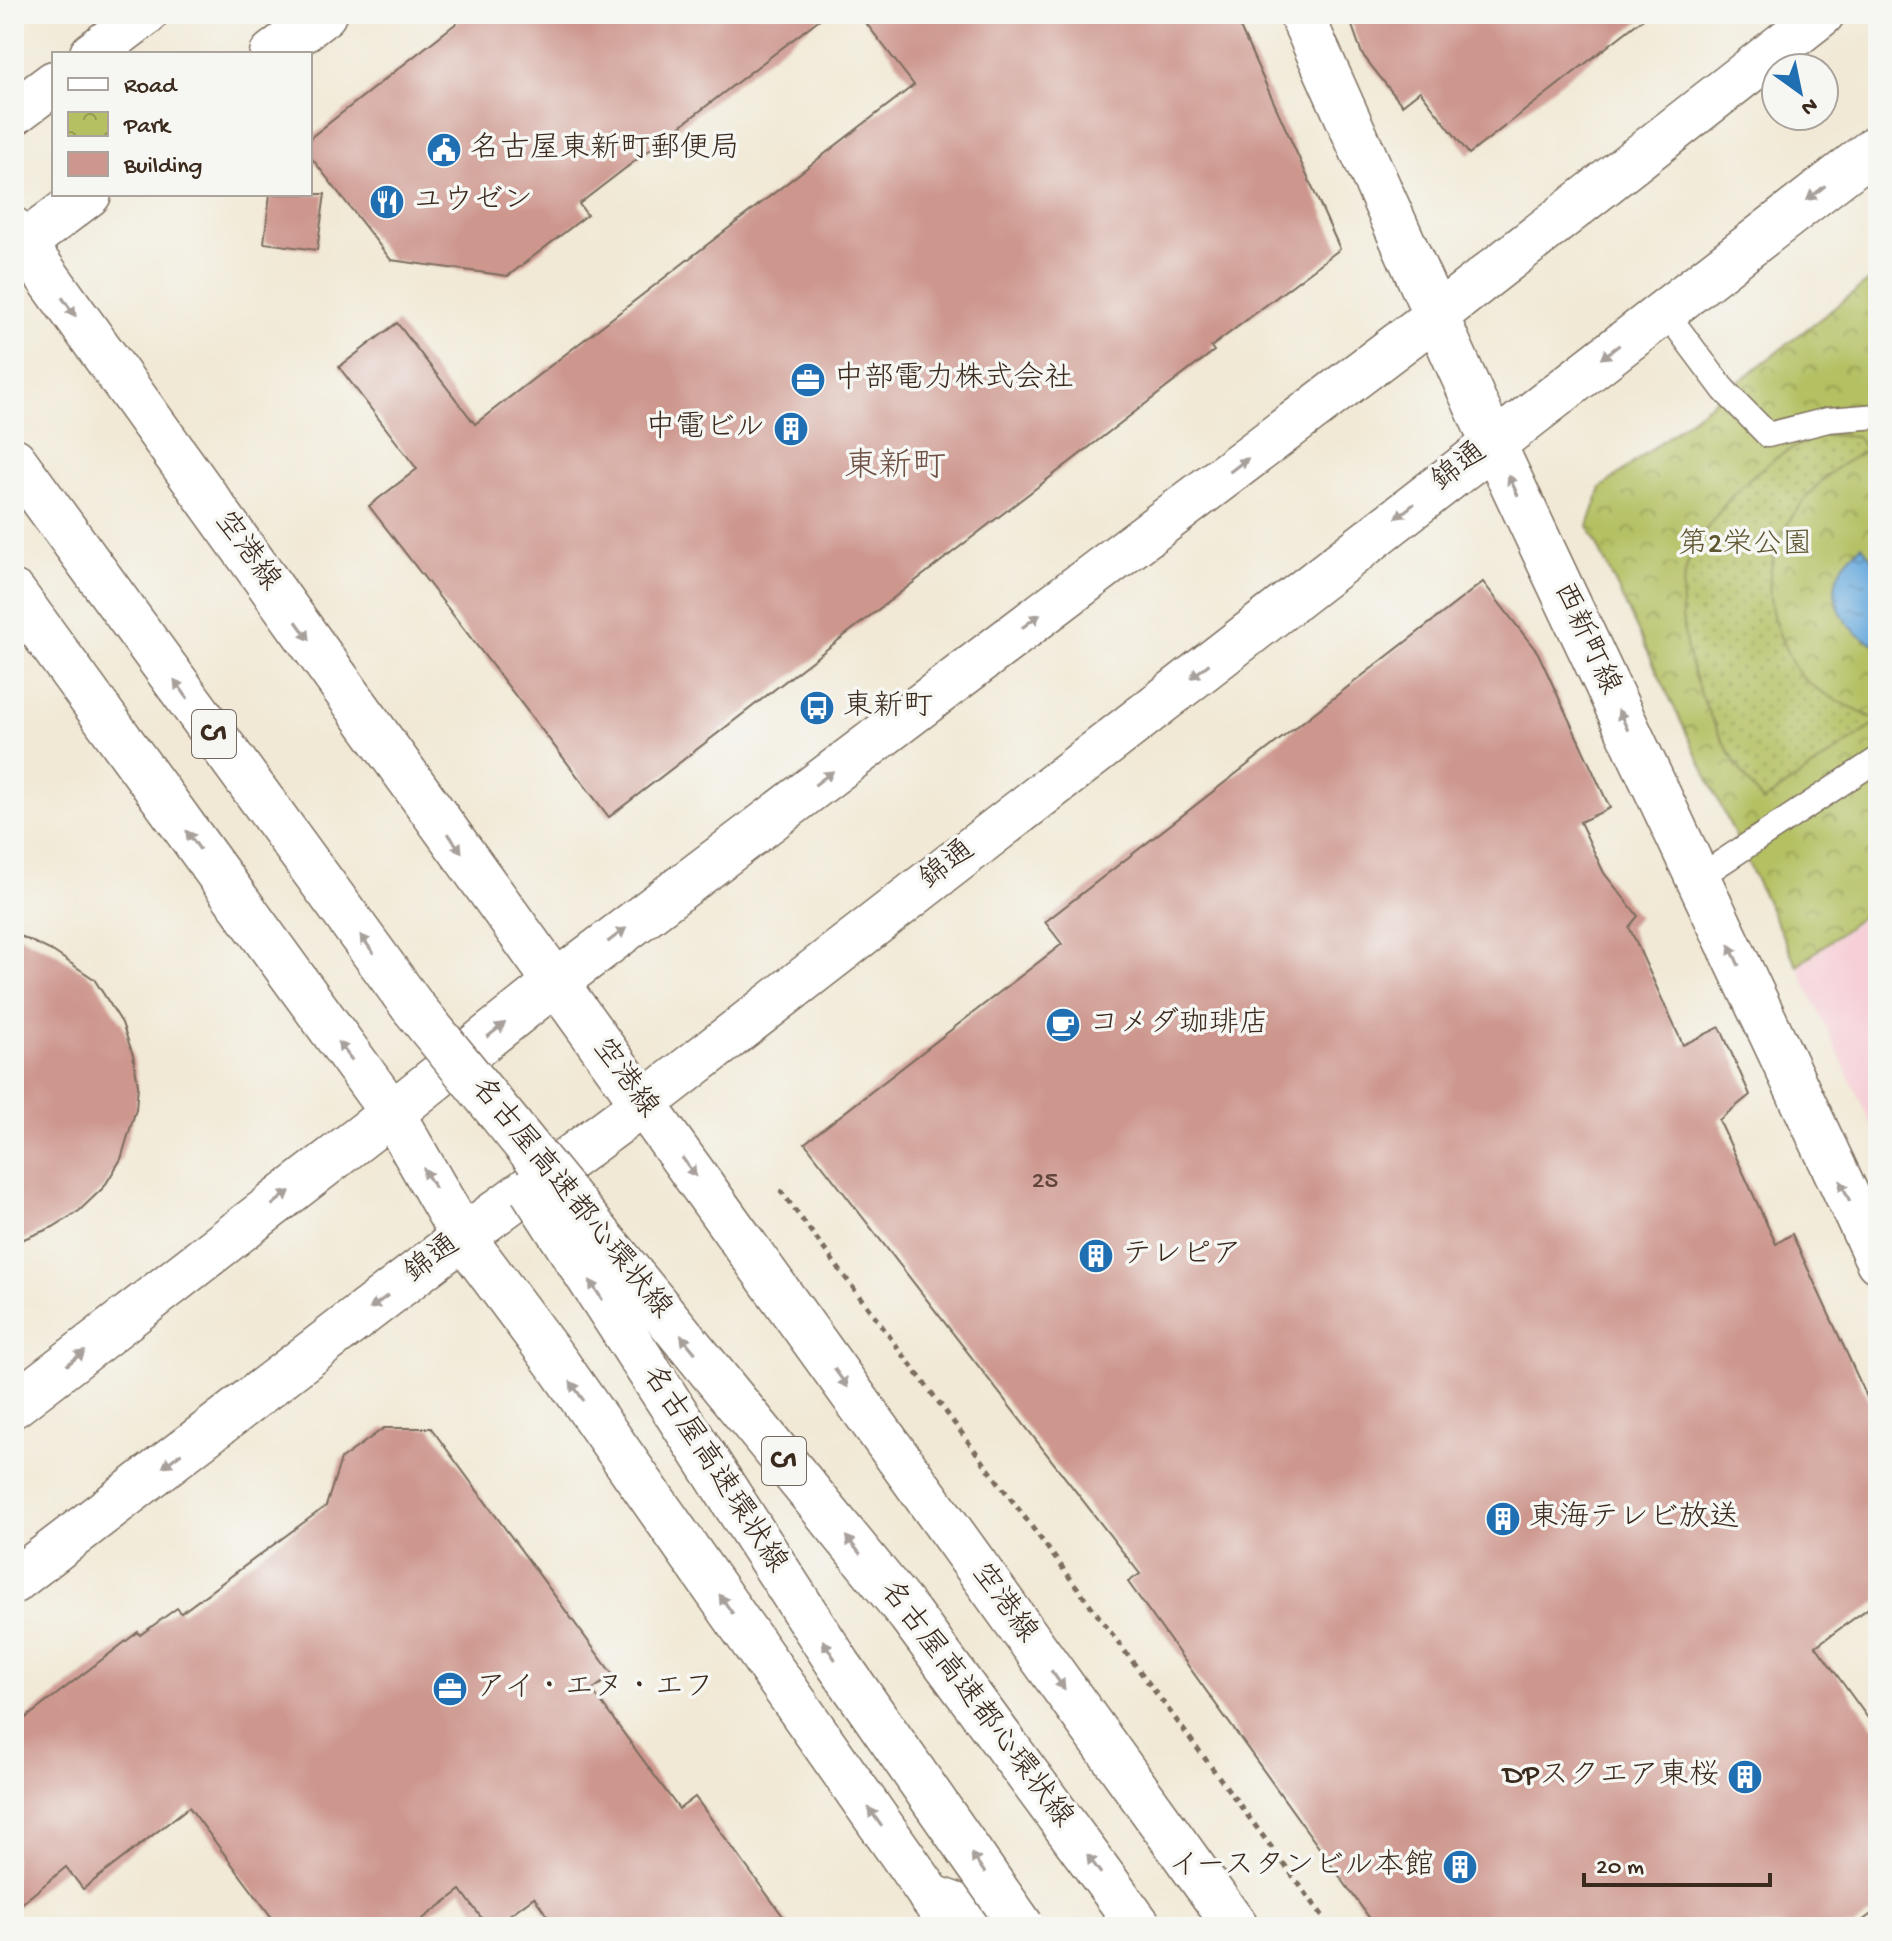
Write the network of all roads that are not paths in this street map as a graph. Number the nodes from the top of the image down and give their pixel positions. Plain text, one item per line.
1 (145, 14) edge
2 (324, 14) edge
3 (1301, 14) edge
4 (1822, 14) edge
5 (95, 52) edge
6 (275, 52) edge
7 (52, 84) edge
8 (14, 113) edge
9 (1878, 146) edge
10 (86, 196) edge
11 (17, 241) edge
12 (1664, 310) junction
13 (1437, 315) junction
14 (1878, 416) edge
15 (1493, 443) junction
16 (14, 460) edge
17 (14, 593) edge
18 (1878, 759) edge
19 (1698, 878) junction
20 (555, 983) junction
21 (413, 1007) junction
22 (643, 1104) junction
23 (392, 1113) junction
24 (463, 1237) junction
25 (1878, 1261) edge
26 (14, 1405) edge
27 (14, 1581) edge
28 (941, 1911) edge
29 (1015, 1927) edge
30 (1022, 1927) edge
31 (1140, 1927) edge
32 (1236, 1927) edge

1 - 5 main road
2 - 6 main road
3 - 13 main road, 西新町線
4 - 13 main road
7 - 8 main road
9 -> 12 main road, 錦通
10 - 11 main road
11 -> 20 main road, 空港線
12 - 14 lane
12 -> 15 main road, 錦通
13 - 15 main road, 西新町線
20 -> 13 main road
19 -> 15 main road, 西新町線
15 -> 22 main road, 錦通
21 -> 16 main road, 名古屋高速都心環状線 / C1
23 -> 17 main road
18 - 19 lane
25 -> 19 main road, 西新町線
20 - 22 main road, 空港線
23 -> 20 main road
30 -> 21 main road, 名古屋高速環状線 / C1, bridge
31 -> 21 main road, 名古屋高速都心環状線 / C1, bridge
22 - 24 main road, 錦通
22 -> 32 main road, 空港線
24 -> 23 main road
26 -> 23 main road
24 -> 27 main road, 錦通
28 -> 24 main road
28 - 29 main road

